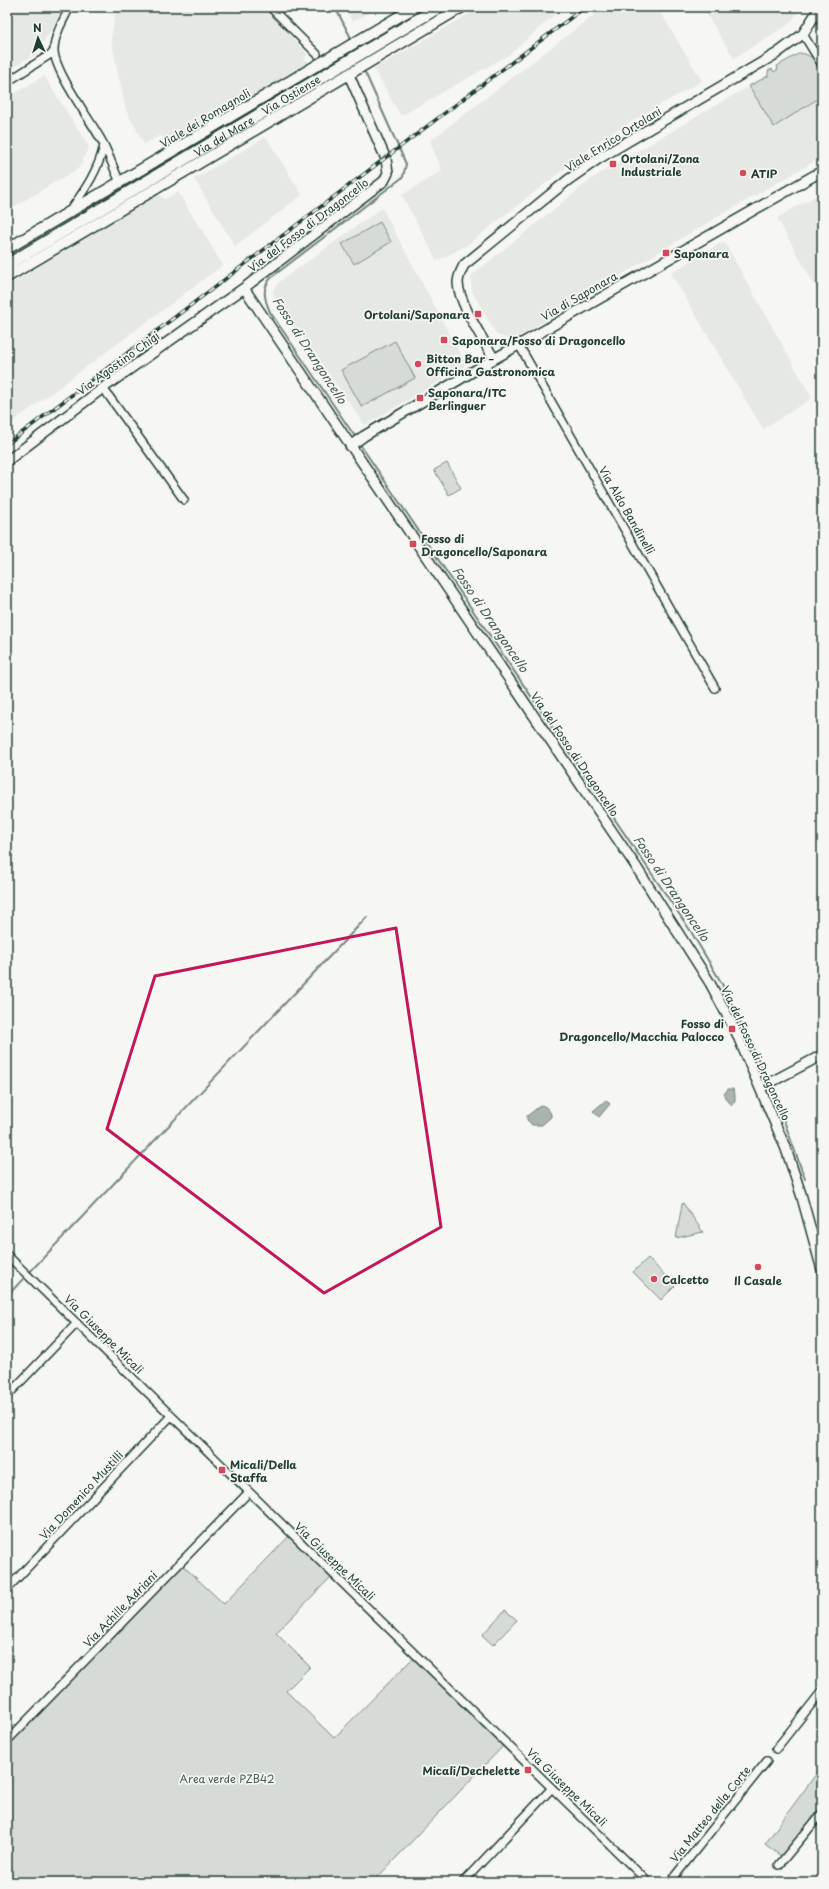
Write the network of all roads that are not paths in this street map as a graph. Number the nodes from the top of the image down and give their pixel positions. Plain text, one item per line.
1 (70, 7) edge
2 (270, 7) edge
3 (415, 7) edge
4 (439, 7) edge
5 (462, 7) edge
6 (820, 7) edge
7 (803, 34) junction
8 (54, 52) junction
9 (317, 54) dead end
10 (822, 65) edge
11 (349, 75) junction
12 (7, 82) edge
13 (104, 145) junction
14 (822, 171) edge
15 (120, 182) junction
16 (69, 212) junction
17 (7, 249) edge
18 (7, 265) edge
19 (7, 277) edge
20 (244, 288) junction
21 (519, 344) junction
22 (494, 359) junction
23 (103, 388) junction
24 (352, 445) junction
25 (7, 461) edge
26 (184, 500) dead end
27 (715, 688) dead end
28 (822, 1055) edge
29 (767, 1084) junction
30 (7, 1255) edge
31 (822, 1270) edge
32 (77, 1324) junction
33 (7, 1396) edge
34 (171, 1416) junction
35 (248, 1493) junction
36 (7, 1589) edge
37 (822, 1691) edge
38 (7, 1741) edge
39 (776, 1749) dead end
40 (767, 1761) dead end
41 (552, 1788) junction
42 (822, 1813) edge
43 (779, 1865) dead end
44 (463, 1882) edge
45 (648, 1882) edge
46 (670, 1882) edge

1 - 8 street
2 - 9 street
3 - 15 main road, Viale dei Romagnoli
4 - 18 main road, Via del Mare
5 - 11 main road, Via Ostiense
6 - 7 street, Viale Enrico Ortolani
7 - 10 street
7 - 22 street, Viale Enrico Ortolani
8 - 12 street
8 - 13 street
11 - 19 main road, Via Ostiense
11 - 20 street, Via del Fosso di Dragoncello
13 - 15 street
13 - 16 street
14 - 21 street, Via di Saponara
15 - 16 main road, Viale dei Romagnoli
16 - 17 main road, Viale dei Romagnoli
20 - 23 street, Via Agostino Chigi
20 - 24 street, Via del Fosso di Dragoncello
21 - 22 street, Via di Saponara
21 - 27 street, Via Aldo Bandinelli
22 - 24 street, Via di Saponara
23 - 25 street, Via Agostino Chigi
23 - 26 street
24 - 29 street, Via del Fosso di Dragoncello
28 - 29 street
29 - 31 street, Via del Fosso di Dragoncello
30 - 32 street, Via Giuseppe Micali
32 - 33 street
32 - 34 street, Via Giuseppe Micali
34 - 35 street, Via Giuseppe Micali
34 - 36 street, Via Domenico Mustilli
35 - 38 street, Via Achille Adriani
35 - 41 street, Via Giuseppe Micali
37 - 39 street
40 - 46 street, Via Matteo della Corte
41 - 44 street
41 - 45 street, Via Giuseppe Micali
42 - 43 street

